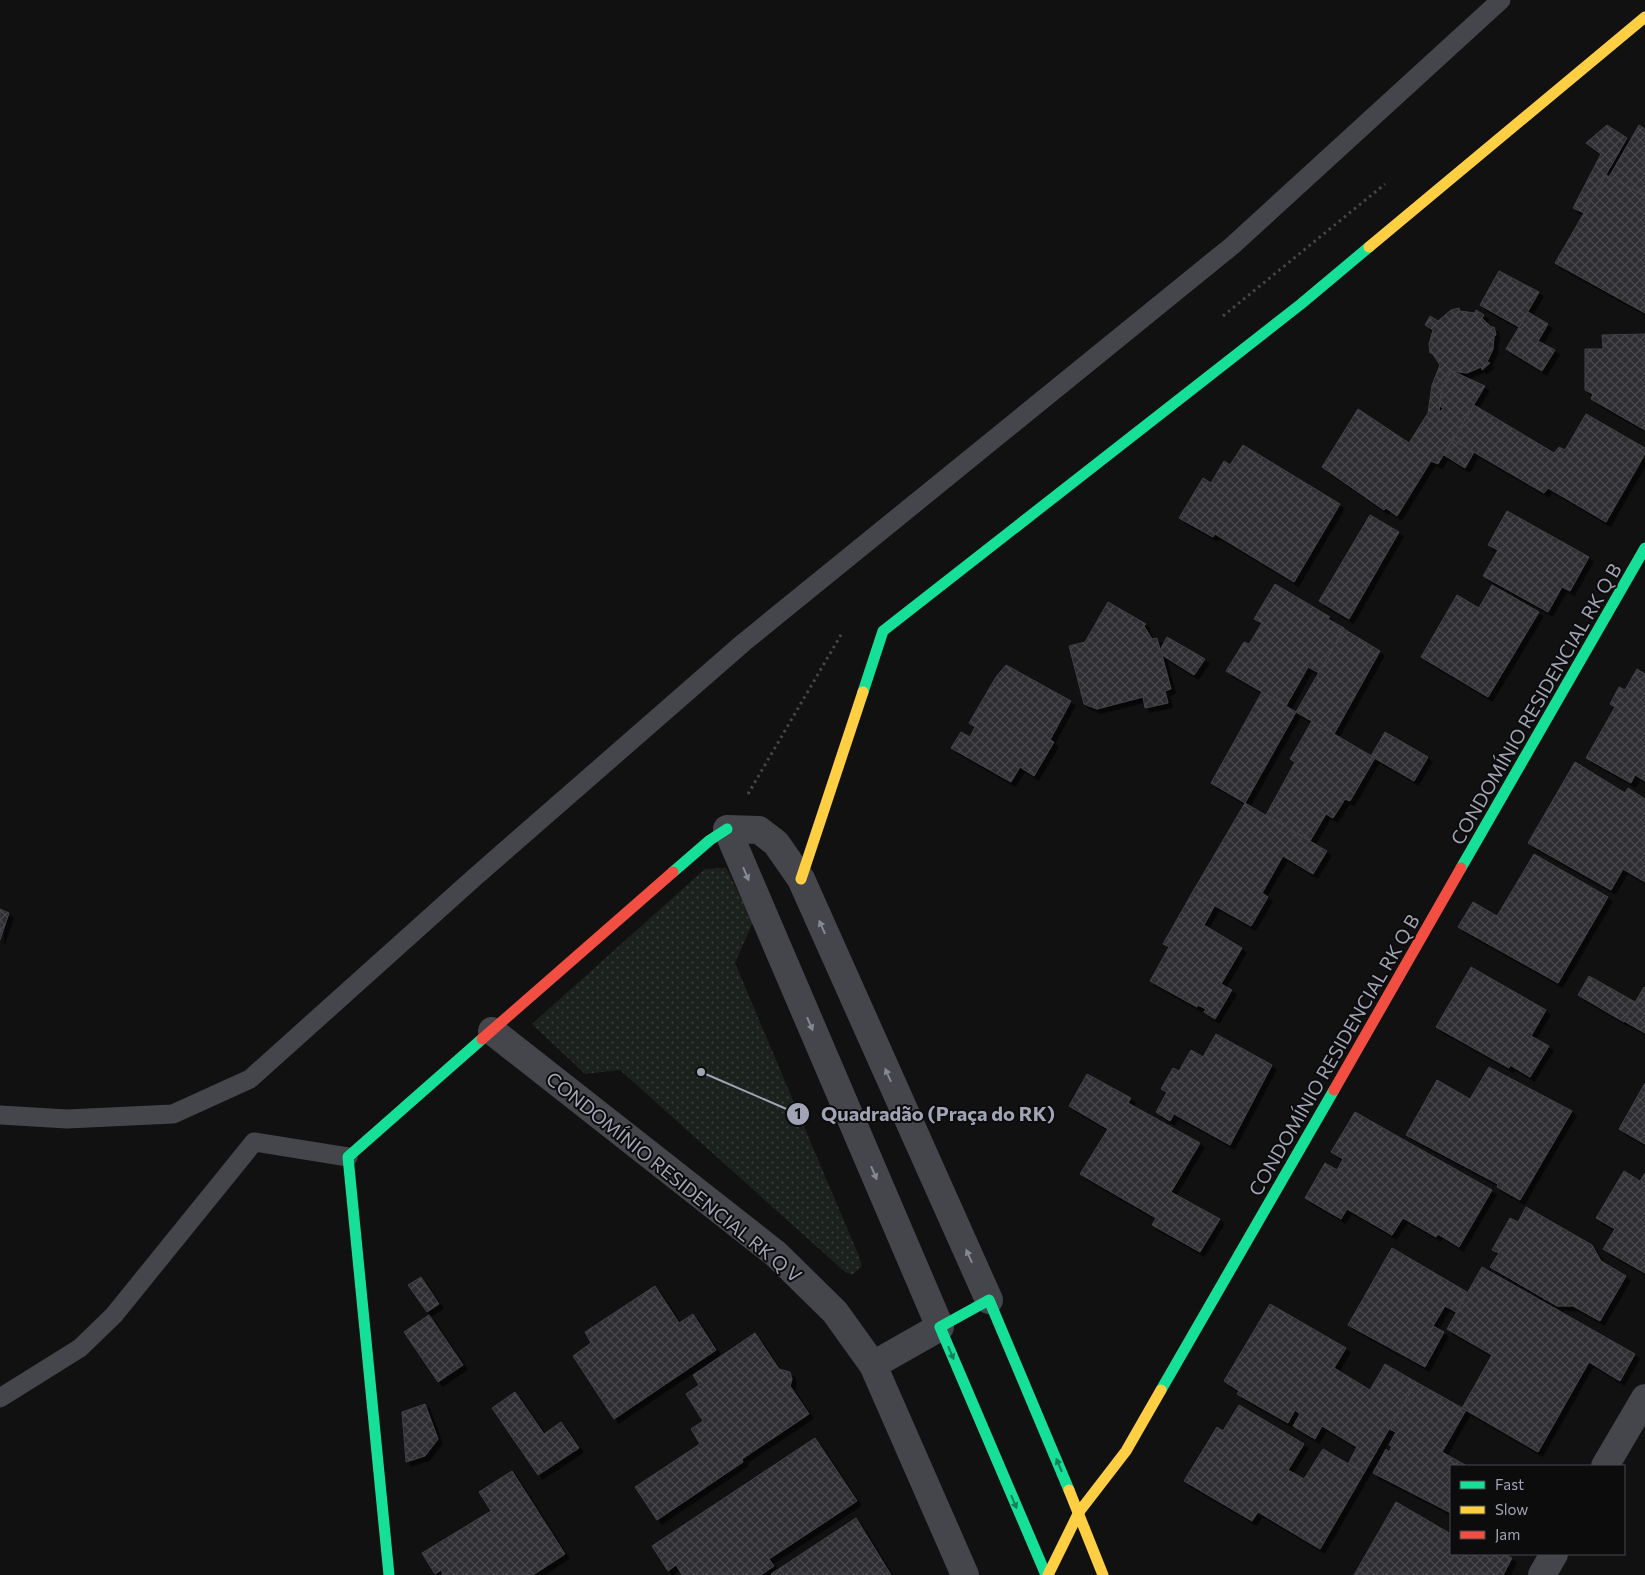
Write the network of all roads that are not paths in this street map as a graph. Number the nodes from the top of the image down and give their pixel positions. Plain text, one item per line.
1 (1501, 0) edge
2 (1645, 17) edge
3 (1645, 548) edge
4 (727, 830) junction
5 (801, 879) junction
6 (492, 1031) junction
7 (0, 1115) edge
8 (348, 1157) junction
9 (989, 1300) junction
10 (940, 1327) junction
11 (873, 1365) junction
12 (0, 1398) edge
13 (1645, 1398) edge
14 (1606, 1465) edge
15 (1079, 1512) junction
16 (1553, 1555) edge
17 (389, 1575) edge
18 (965, 1575) edge
19 (1047, 1575) edge
20 (1103, 1575) edge
21 (1542, 1575) edge

1 - 7 lane
2 - 5 street
3 - 15 street, CONDOMÍNIO RESIDENCIAL RK Q B
4 - 5 street
4 - 6 street
4 -> 10 street
9 -> 5 street
6 - 8 street
6 - 11 street, CONDOMÍNIO RESIDENCIAL RK Q V
8 - 12 lane
8 - 17 street
9 - 10 street
15 -> 9 street
10 - 11 street
10 -> 19 street
11 - 18 street, CONDOMÍNIO RESIDENCIAL RK Q V
13 - 14 street
15 - 19 street, CONDOMÍNIO RESIDENCIAL RK Q B
15 - 20 street
16 - 21 street

